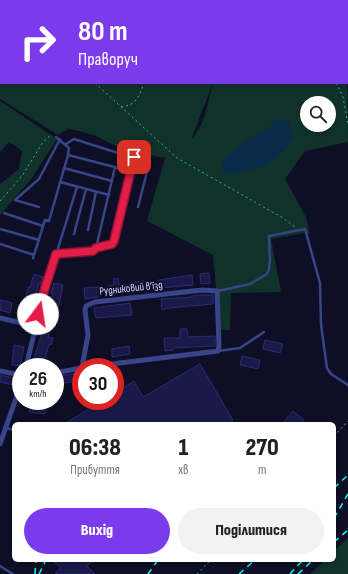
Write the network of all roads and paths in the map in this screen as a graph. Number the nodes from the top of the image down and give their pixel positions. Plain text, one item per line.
1 (95, 84) edge
2 (144, 84) edge
3 (336, 84) edge
4 (120, 107) junction
5 (348, 124) edge
6 (52, 134) dead end
7 (56, 136) dead end
8 (60, 139) junction
9 (66, 144) junction
10 (68, 155) junction
11 (134, 157) junction
12 (115, 167) junction
13 (64, 168) junction
14 (130, 171) junction
15 (112, 180) junction
16 (60, 182) junction
17 (77, 187) junction
18 (86, 189) junction
19 (96, 192) junction
20 (109, 195) junction
21 (0, 201) edge
22 (40, 207) dead end
23 (138, 207) dead end
24 (4, 214) dead end
25 (43, 226) junction
26 (0, 229) edge
27 (88, 230) dead end
28 (299, 230) junction
29 (74, 234) dead end
30 (39, 240) junction
31 (0, 244) edge
32 (96, 248) junction
33 (56, 254) junction
34 (50, 272) joint
35 (217, 291) junction
36 (0, 318) edge
37 (35, 326) junction
38 (264, 332) dead end
39 (218, 351) junction
40 (28, 358) edge
41 (83, 358) edge
42 (124, 363) edge
43 (0, 371) edge
44 (12, 373) edge
45 (348, 385) edge
46 (12, 409) edge
47 (348, 421) edge
48 (5, 428) junction
49 (12, 430) edge
50 (336, 434) edge
51 (0, 444) edge
52 (209, 562) edge
53 (0, 566) edge
54 (13, 574) edge
55 (197, 574) edge

1 - 4 path
2 - 4 path
3 - 5 path
4 - 28 path
6 - 21 path
7 - 8 lane
8 - 9 lane
8 - 22 lane
9 - 10 lane
9 - 11 lane
10 - 12 lane
10 - 13 lane
11 - 14 lane
11 - 23 lane
12 - 14 lane
12 - 15 lane
13 - 15 lane
13 - 16 lane
14 - 32 lane
15 - 20 lane
16 - 17 lane
16 - 25 lane
17 - 18 lane
17 - 33 lane
18 - 19 lane
18 - 29 lane
19 - 20 lane
19 - 27 lane
20 - 32 lane
24 - 25 lane
25 - 30 lane
26 - 30 lane
28 - 35 lane
28 - 45 lane
30 - 31 lane
32 - 33 lane
33 - 34 lane
34 - 37 street
35 - 39 street
35 - 41 street, Рудниковий в’їзд
36 - 37 street
37 - 40 street
38 - 39 lane
39 - 42 street
43 - 44 street
46 - 48 street
47 - 50 path
48 - 49 lane
48 - 51 street
52 - 55 path
53 - 54 lane

